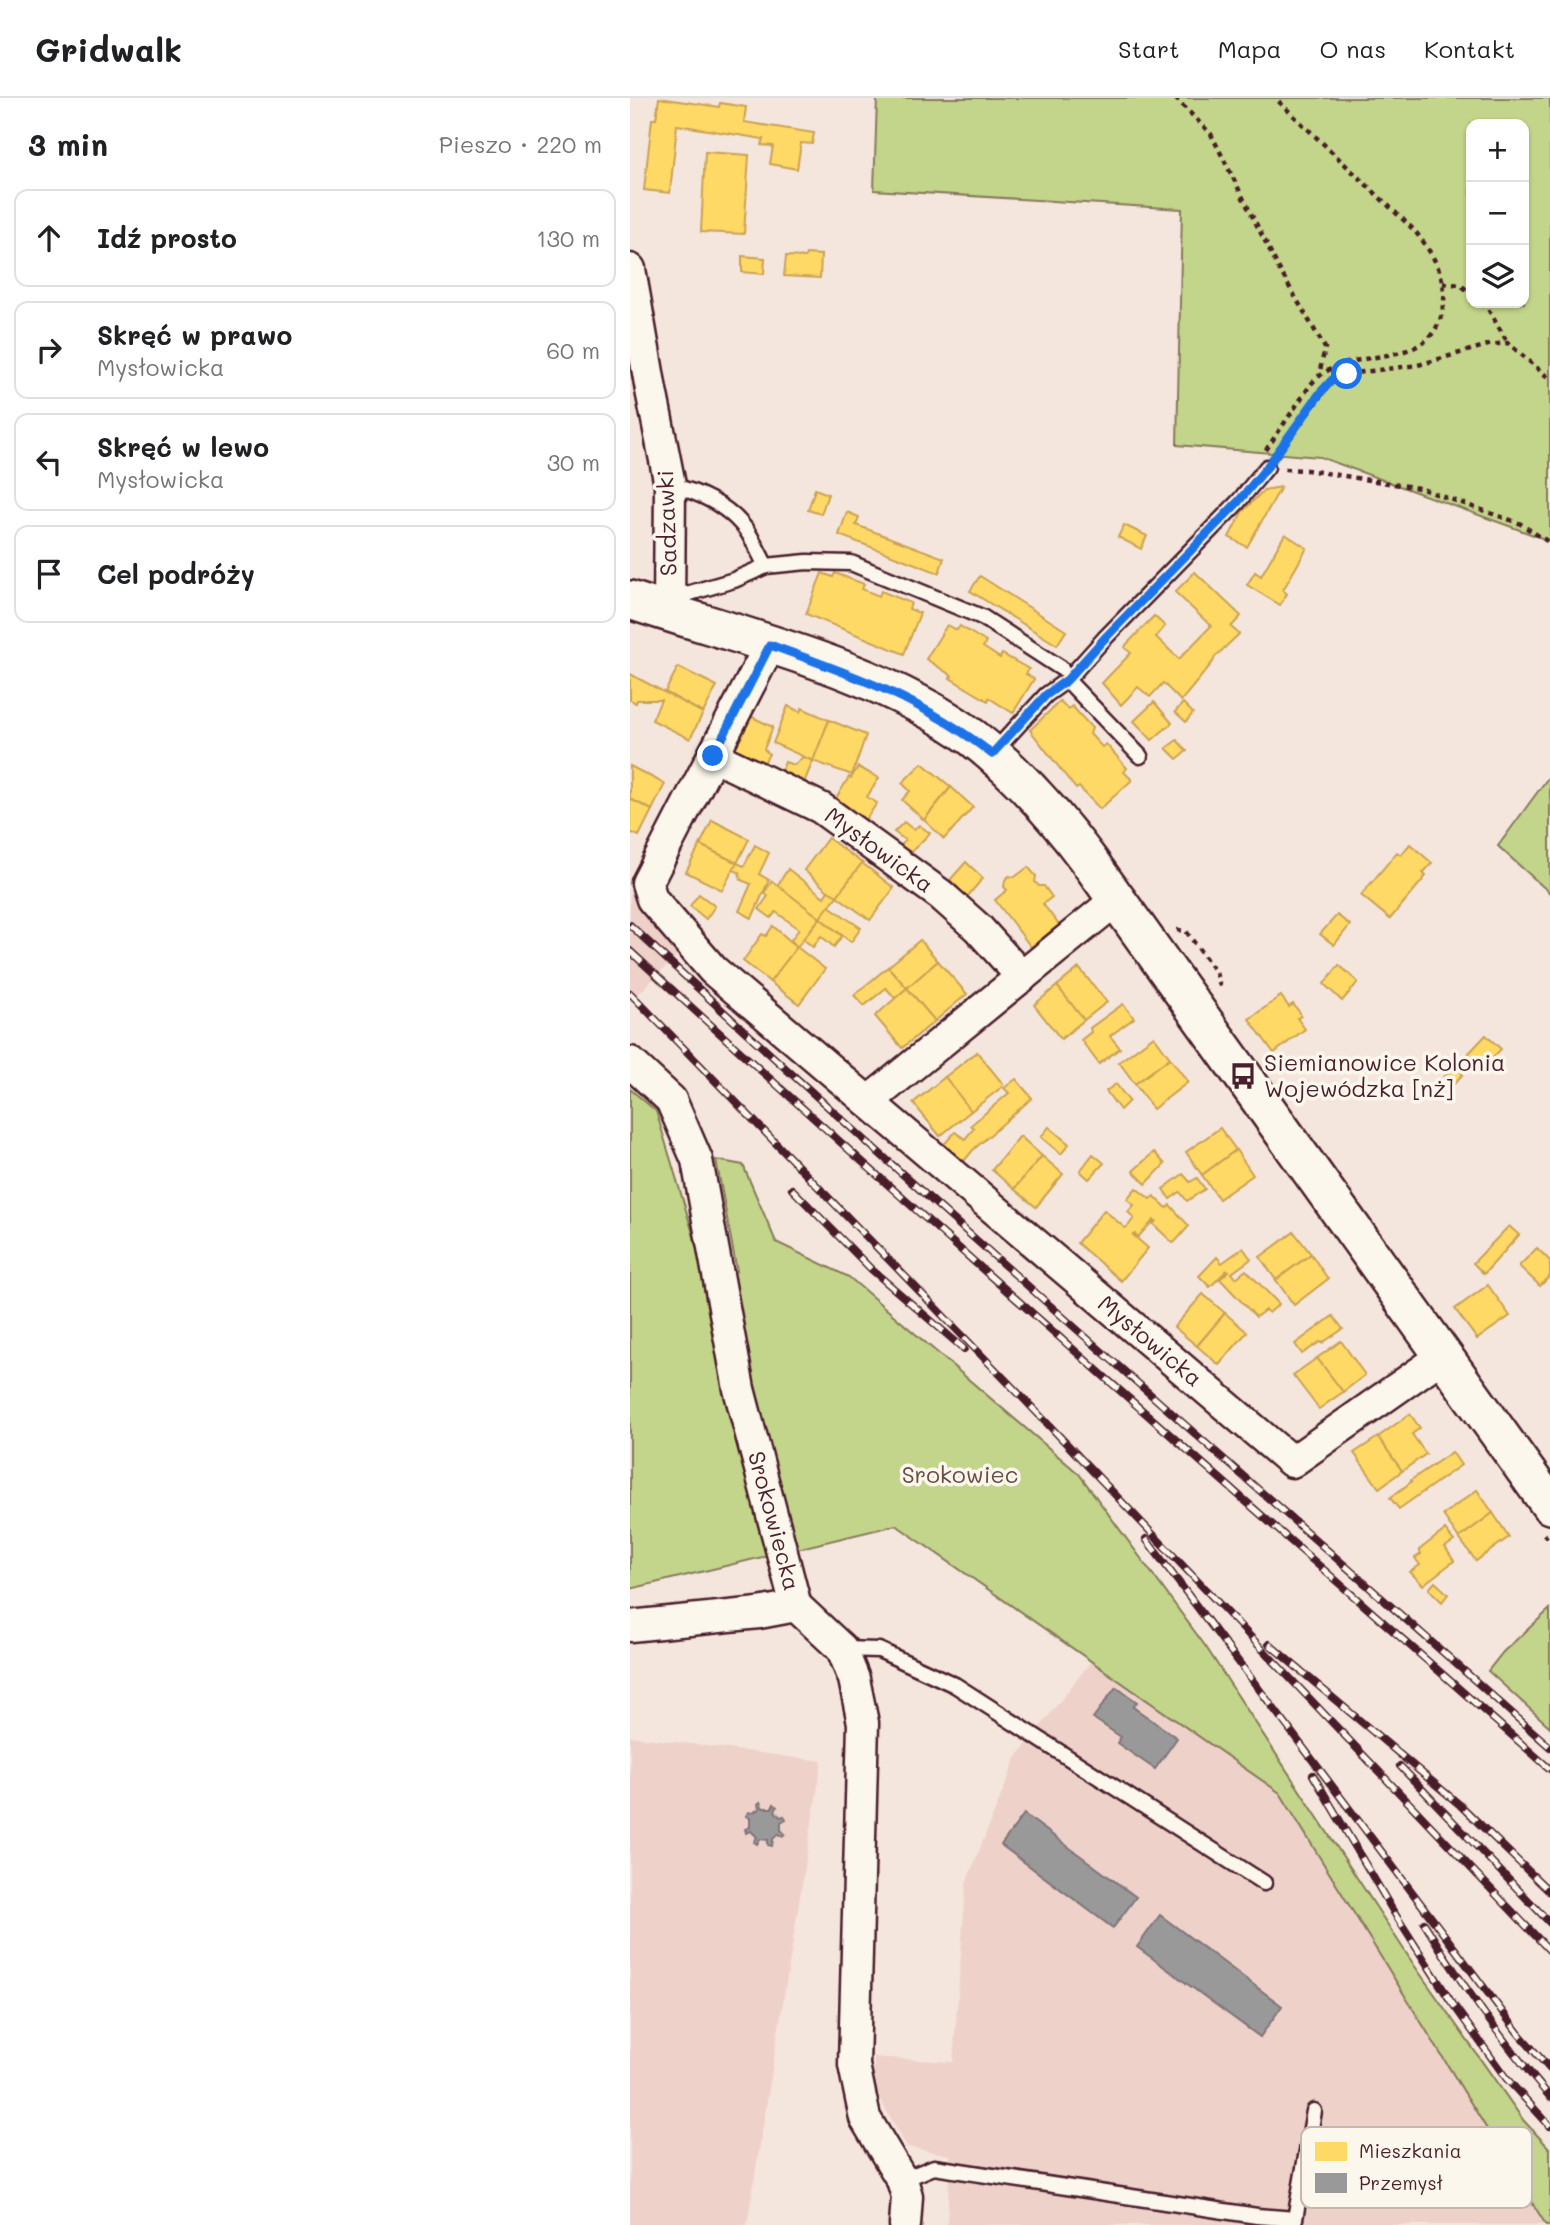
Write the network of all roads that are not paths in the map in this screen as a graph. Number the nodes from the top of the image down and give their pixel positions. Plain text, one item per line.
1 (630, 269) edge
2 (1263, 463) road end
3 (670, 485) junction
4 (766, 566) junction
5 (630, 600) edge
6 (669, 603) junction
7 (770, 645) junction
8 (1064, 674) junction
9 (992, 754) junction
10 (713, 756) junction
11 (1140, 756) dead end
12 (1116, 900) junction
13 (1021, 977) junction
14 (630, 1062) edge
15 (869, 1101) junction
16 (1443, 1356) junction
17 (1550, 1505) edge
18 (796, 1606) junction
19 (630, 1626) edge
20 (842, 1649) junction
21 (1265, 1882) dead end
22 (1314, 2111) dead end
23 (1311, 2127) edge
24 (902, 2180) junction
25 (1301, 2185) edge
26 (905, 2225) edge

1 - 3 street, Sadzawki
2 - 8 lane
3 - 4 lane
3 - 6 street, Sadzawki
4 - 6 lane
4 - 8 lane
5 - 6 street
6 - 7 street
7 - 9 street
7 - 10 street, Mysłowicka
8 - 9 lane
8 - 11 lane
9 - 12 street
10 - 13 street, Mysłowicka
10 - 15 street, Mysłowicka
12 - 13 street
12 - 16 street
13 - 15 street
14 - 18 street, Srokowiecka
15 - 16 street, Mysłowicka
16 - 17 street
18 - 19 street
18 - 20 street, Srokowiecka
20 - 21 lane
20 - 24 street, Srokowiecka
22 - 23 lane
24 - 25 lane
24 - 26 street, Srokowiecka

